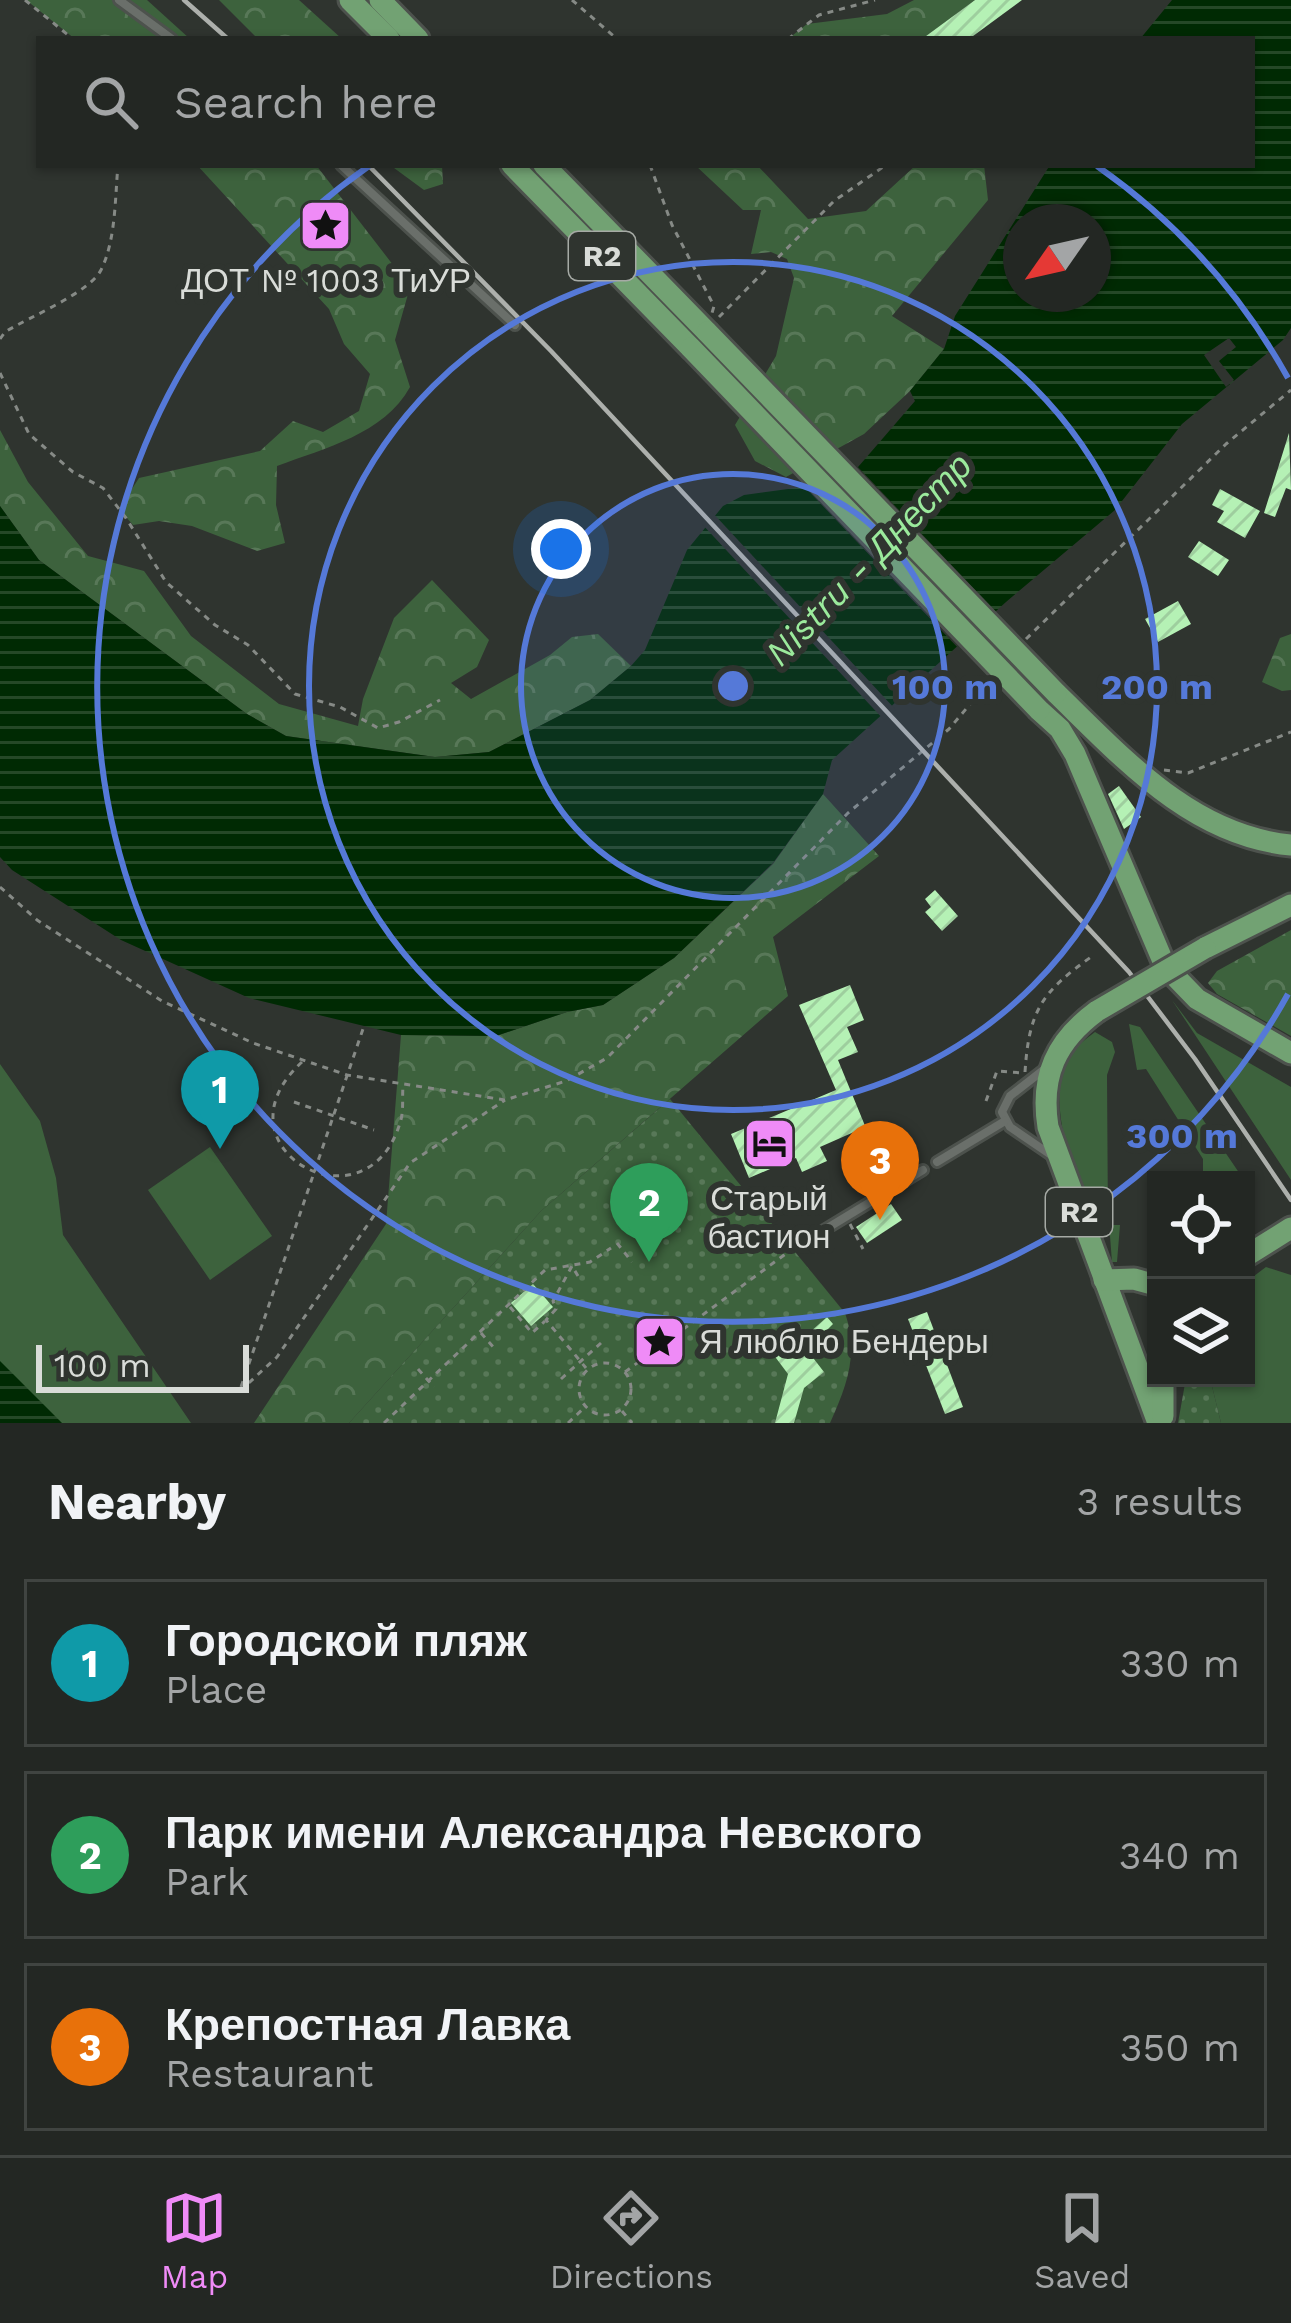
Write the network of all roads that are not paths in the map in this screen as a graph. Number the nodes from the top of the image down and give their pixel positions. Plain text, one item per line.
1 (119, 0) edge
2 (350, 0) edge
3 (380, 0) edge
4 (168, 36) edge
5 (386, 36) edge
6 (415, 36) edge
7 (343, 168) edge
8 (515, 168) edge
9 (547, 168) edge
10 (515, 325) dead end
11 (699, 340) junction
12 (1291, 844) edge
13 (1291, 905) edge
14 (1291, 1053) edge
15 (1052, 1063) junction
16 (1005, 1120) junction
17 (1060, 1161) junction
18 (937, 1162) dead end
19 (923, 1171) dead end
20 (1291, 1228) edge
21 (806, 1241) dead end
22 (1255, 1251) edge
23 (1104, 1280) junction
24 (1147, 1283) edge
25 (1163, 1387) edge
26 (1161, 1423) edge

1 - 4 lane
2 - 5 main road
3 - 6 main road
7 - 10 lane
8 - 11 main road, R2
9 - 11 main road, R2
11 - 12 main road, R2, bridge
11 - 14 main road, R2, bridge
13 - 15 main road, bridge
15 - 16 lane
15 - 17 main road, R2
16 - 17 lane
16 - 18 lane
17 - 23 main road, R2
19 - 21 lane
20 - 22 main road
23 - 24 main road
23 - 26 main road, R2
25 - 26 main road, R2

